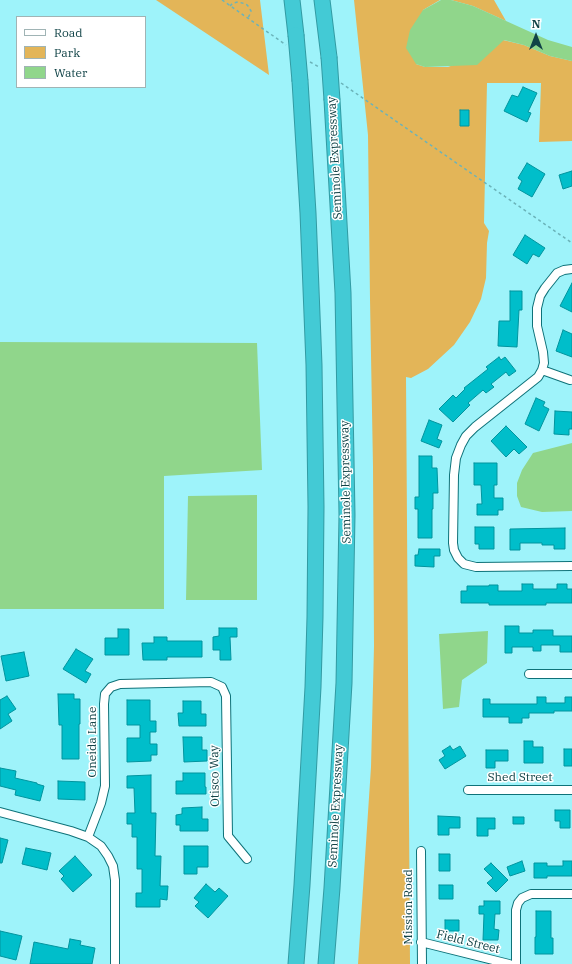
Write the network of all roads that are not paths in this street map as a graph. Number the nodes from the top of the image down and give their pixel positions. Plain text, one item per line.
1 (292, 0) edge
2 (322, 0) edge
3 (572, 270) edge
4 (542, 370) junction
5 (570, 380) dead end
6 (572, 566) edge
7 (529, 674) dead end
8 (572, 674) edge
9 (222, 687) joint
10 (468, 790) dead end
11 (572, 790) edge
12 (0, 812) edge
13 (88, 837) junction
14 (421, 850) dead end
15 (247, 859) dead end
16 (572, 894) edge
17 (421, 942) junction
18 (115, 964) edge
19 (296, 964) edge
20 (326, 964) edge
21 (422, 964) edge
22 (509, 964) edge
23 (516, 964) edge

1 - 19 highway, bridge
2 - 20 highway, Seminole Expressway, bridge
3 - 4 street
4 - 5 street
4 - 6 street
7 - 8 street
9 - 13 street, Oneida Lane
9 - 15 street, Otisco Way
10 - 11 street, Shed Street
12 - 13 street
13 - 18 street
14 - 17 street, Mission Road
16 - 23 street
17 - 21 street, Mission Road
17 - 22 street, Field Street

